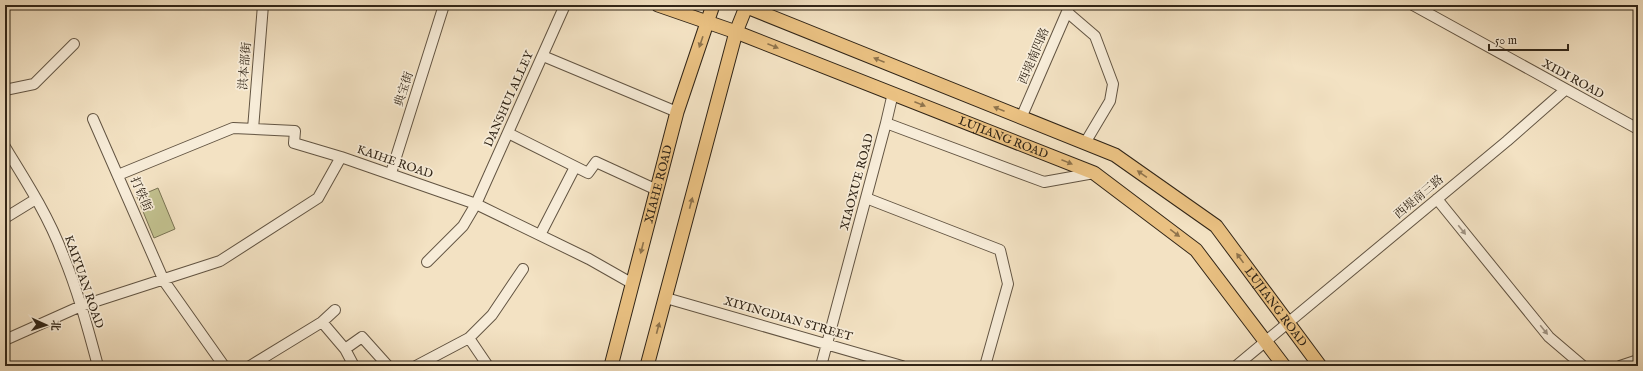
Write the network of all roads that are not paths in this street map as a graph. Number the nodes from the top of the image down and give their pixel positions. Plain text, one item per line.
1 (263, 5) edge
2 (565, 5) edge
3 (658, 5) edge
4 (713, 5) edge
5 (1413, 5) edge
6 (745, 6) edge
7 (443, 9) edge
8 (1068, 9) edge
9 (707, 23) junction
10 (736, 32) junction
11 (74, 44) dead end
12 (543, 56) junction
13 (5, 90) edge
14 (1565, 90) junction
15 (893, 94) junction
16 (677, 112) junction
17 (1021, 118) junction
18 (93, 119) dead end
19 (886, 123) junction
20 (253, 129) junction
21 (1638, 129) edge
22 (508, 132) junction
23 (1085, 143) junction
24 (5, 146) edge
25 (341, 157) junction
26 (575, 167) junction
27 (391, 173) junction
28 (1094, 173) junction
29 (118, 175) junction
30 (657, 190) junction
31 (866, 198) junction
32 (36, 199) junction
33 (1437, 199) junction
34 (476, 204) junction
35 (5, 218) edge
36 (540, 235) junction
37 (427, 262) dead end
38 (524, 269) dead end
39 (164, 281) junction
40 (633, 284) junction
41 (666, 298) junction
42 (81, 306) junction
43 (335, 310) dead end
44 (322, 322) junction
45 (1288, 323) junction
46 (469, 338) junction
47 (6, 339) edge
48 (1265, 342) junction
49 (827, 344) junction
50 (345, 349) junction
51 (1638, 360) edge
52 (98, 366) edge
53 (224, 366) edge
54 (250, 366) edge
55 (354, 366) edge
56 (388, 366) edge
57 (416, 366) edge
58 (488, 366) edge
59 (611, 366) edge
60 (647, 366) edge
61 (821, 366) edge
62 (902, 366) edge
63 (985, 366) edge
64 (1236, 366) edge
65 (1284, 366) edge
66 (1320, 366) edge
67 (1583, 366) edge
68 (1620, 366) edge

1 - 20 street, 洪本部街
2 - 12 street, DANSHUI ALLEY
3 - 9 main road, LUJIANG ROAD
4 - 9 main road, XIAHE ROAD
5 - 14 street, XIDI ROAD
6 - 10 main road
17 -> 6 main road, LUJIANG ROAD
7 - 27 street, 典宝街
8 - 17 street, 西堤南四路
8 - 23 street
9 - 10 main road, LUJIANG ROAD
9 -> 16 main road, XIAHE ROAD
10 -> 15 main road, LUJIANG ROAD
41 -> 10 main road
11 - 13 street
12 - 16 street
12 - 22 street, DANSHUI ALLEY
14 - 21 street, XIDI ROAD
14 - 33 street, 西堤南三路
15 - 19 street
15 -> 28 main road, LUJIANG ROAD
16 - 30 main road, XIAHE ROAD
17 - 23 main road, LUJIANG ROAD
18 - 29 street, 打铁街
19 - 28 street, XIAOXUE ROAD
19 - 31 street, XIAOXUE ROAD
20 - 25 street
20 - 29 street
22 - 26 street
22 - 34 street, DANSHUI ALLEY
45 -> 23 main road, LUJIANG ROAD
24 - 32 street, KAIYUAN ROAD
25 - 27 street, KAIHE ROAD
25 - 39 street, KAIHE ROAD
26 - 30 street
26 - 36 street
27 - 34 street, KAIHE ROAD
28 -> 48 main road, LUJIANG ROAD
29 - 39 street, 打铁街
30 -> 40 main road, XIAHE ROAD
31 - 49 street, XIAOXUE ROAD
31 - 63 street
32 - 35 street
32 - 42 street, KAIYUAN ROAD
33 - 45 street, 西堤南三路
33 -> 67 street
34 - 36 street, KAIHE ROAD
34 - 37 street, DANSHUI ALLEY
36 - 40 street, KAIHE ROAD
38 - 46 street
39 - 42 street, KAIHE ROAD
39 - 53 street, 打铁街
40 - 59 main road, XIAHE ROAD
41 - 49 street, XIYINGDIAN STREET
60 -> 41 main road
42 - 47 street, KAIHE ROAD
42 - 52 street, KAIYUAN ROAD
43 - 44 street
44 - 50 street
44 - 54 street
45 - 48 street, 西堤南三路
45 - 66 main road, LUJIANG ROAD
46 - 57 street
46 - 58 street
48 - 64 street, 西堤南三路
48 - 65 main road, LUJIANG ROAD
49 - 61 street, XIAOXUE ROAD
49 - 62 street, XIYINGDIAN STREET
50 - 55 street
50 - 56 street
51 - 68 street

